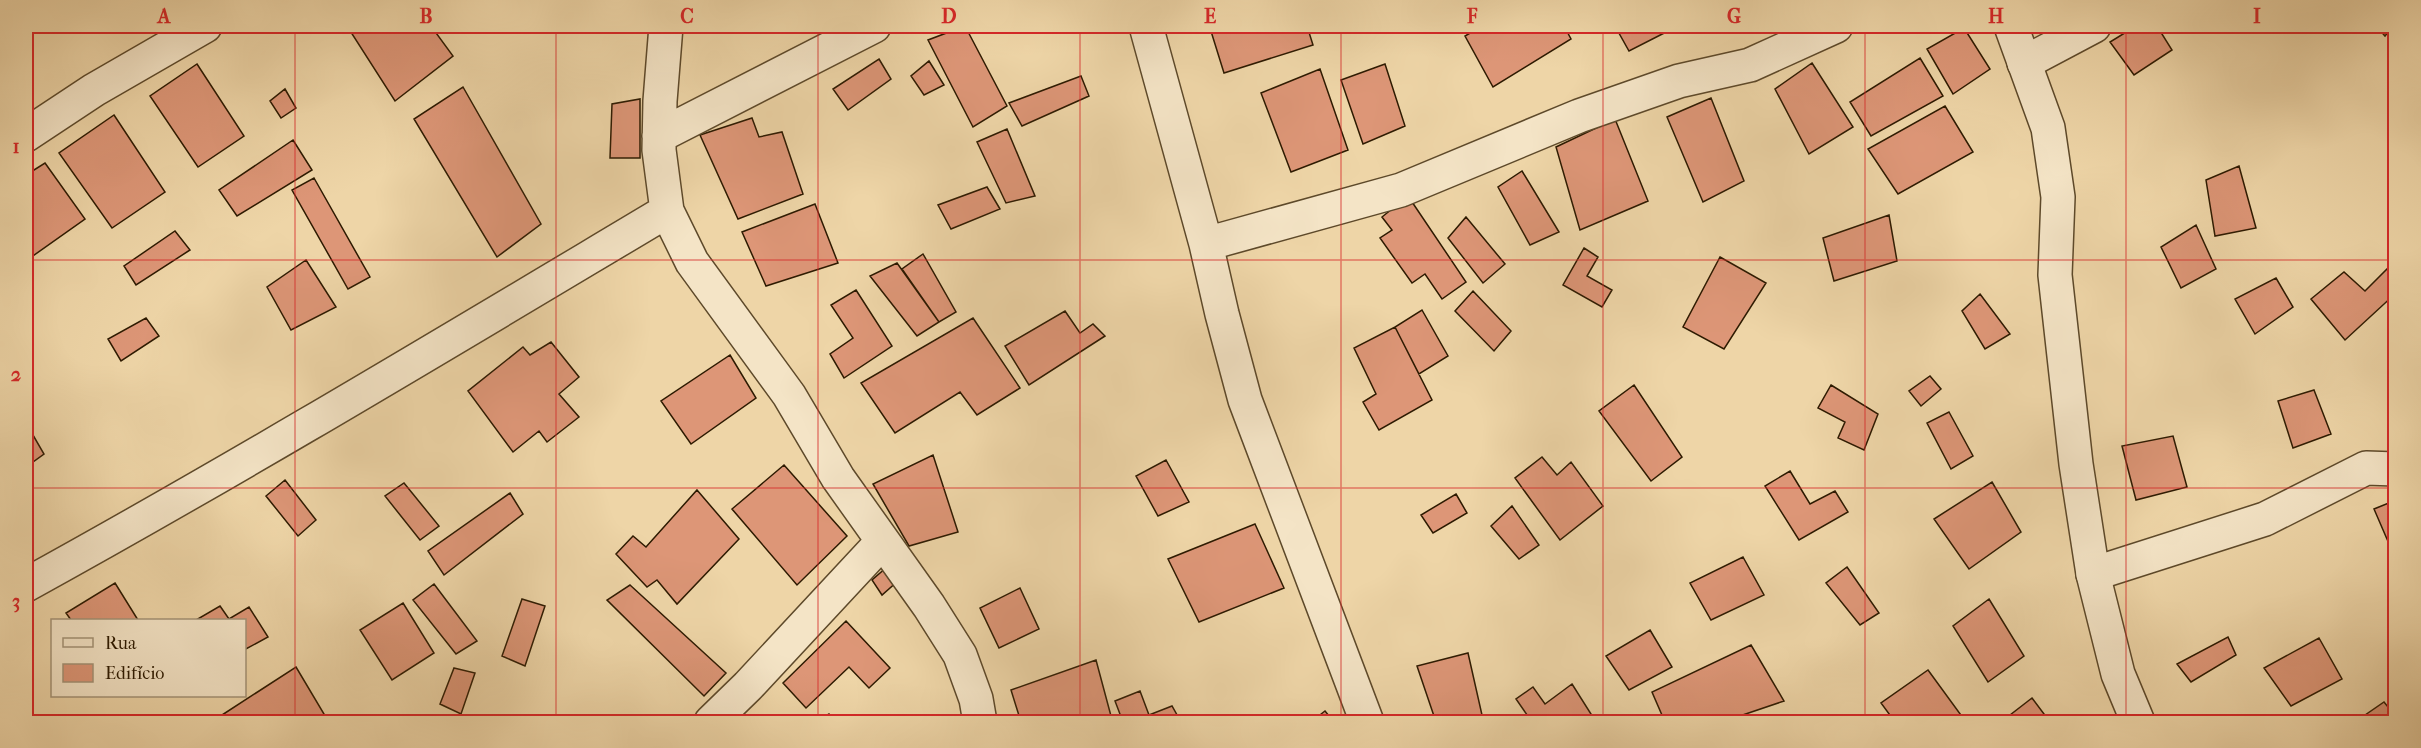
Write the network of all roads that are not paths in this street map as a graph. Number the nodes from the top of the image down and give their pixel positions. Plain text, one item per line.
1 (204, 26) edge
2 (666, 26) edge
3 (874, 26) edge
4 (1146, 26) edge
5 (1836, 26) edge
6 (2011, 26) edge
7 (2094, 26) edge
8 (2024, 63) junction
9 (26, 135) edge
10 (659, 136) junction
11 (667, 211) junction
12 (1206, 244) junction
13 (2396, 469) edge
14 (882, 542) junction
15 (2094, 574) junction
16 (26, 585) edge
17 (711, 723) edge
18 (980, 723) edge
19 (1367, 723) edge
20 (2138, 723) edge

1 - 9 street
2 - 10 street
3 - 10 street
4 - 12 street
5 - 12 street
6 - 8 street
7 - 8 street
8 - 15 street
10 - 11 street
11 - 14 street
11 - 16 street
12 - 19 street
13 - 15 street
14 - 17 street
14 - 18 street
15 - 20 street

